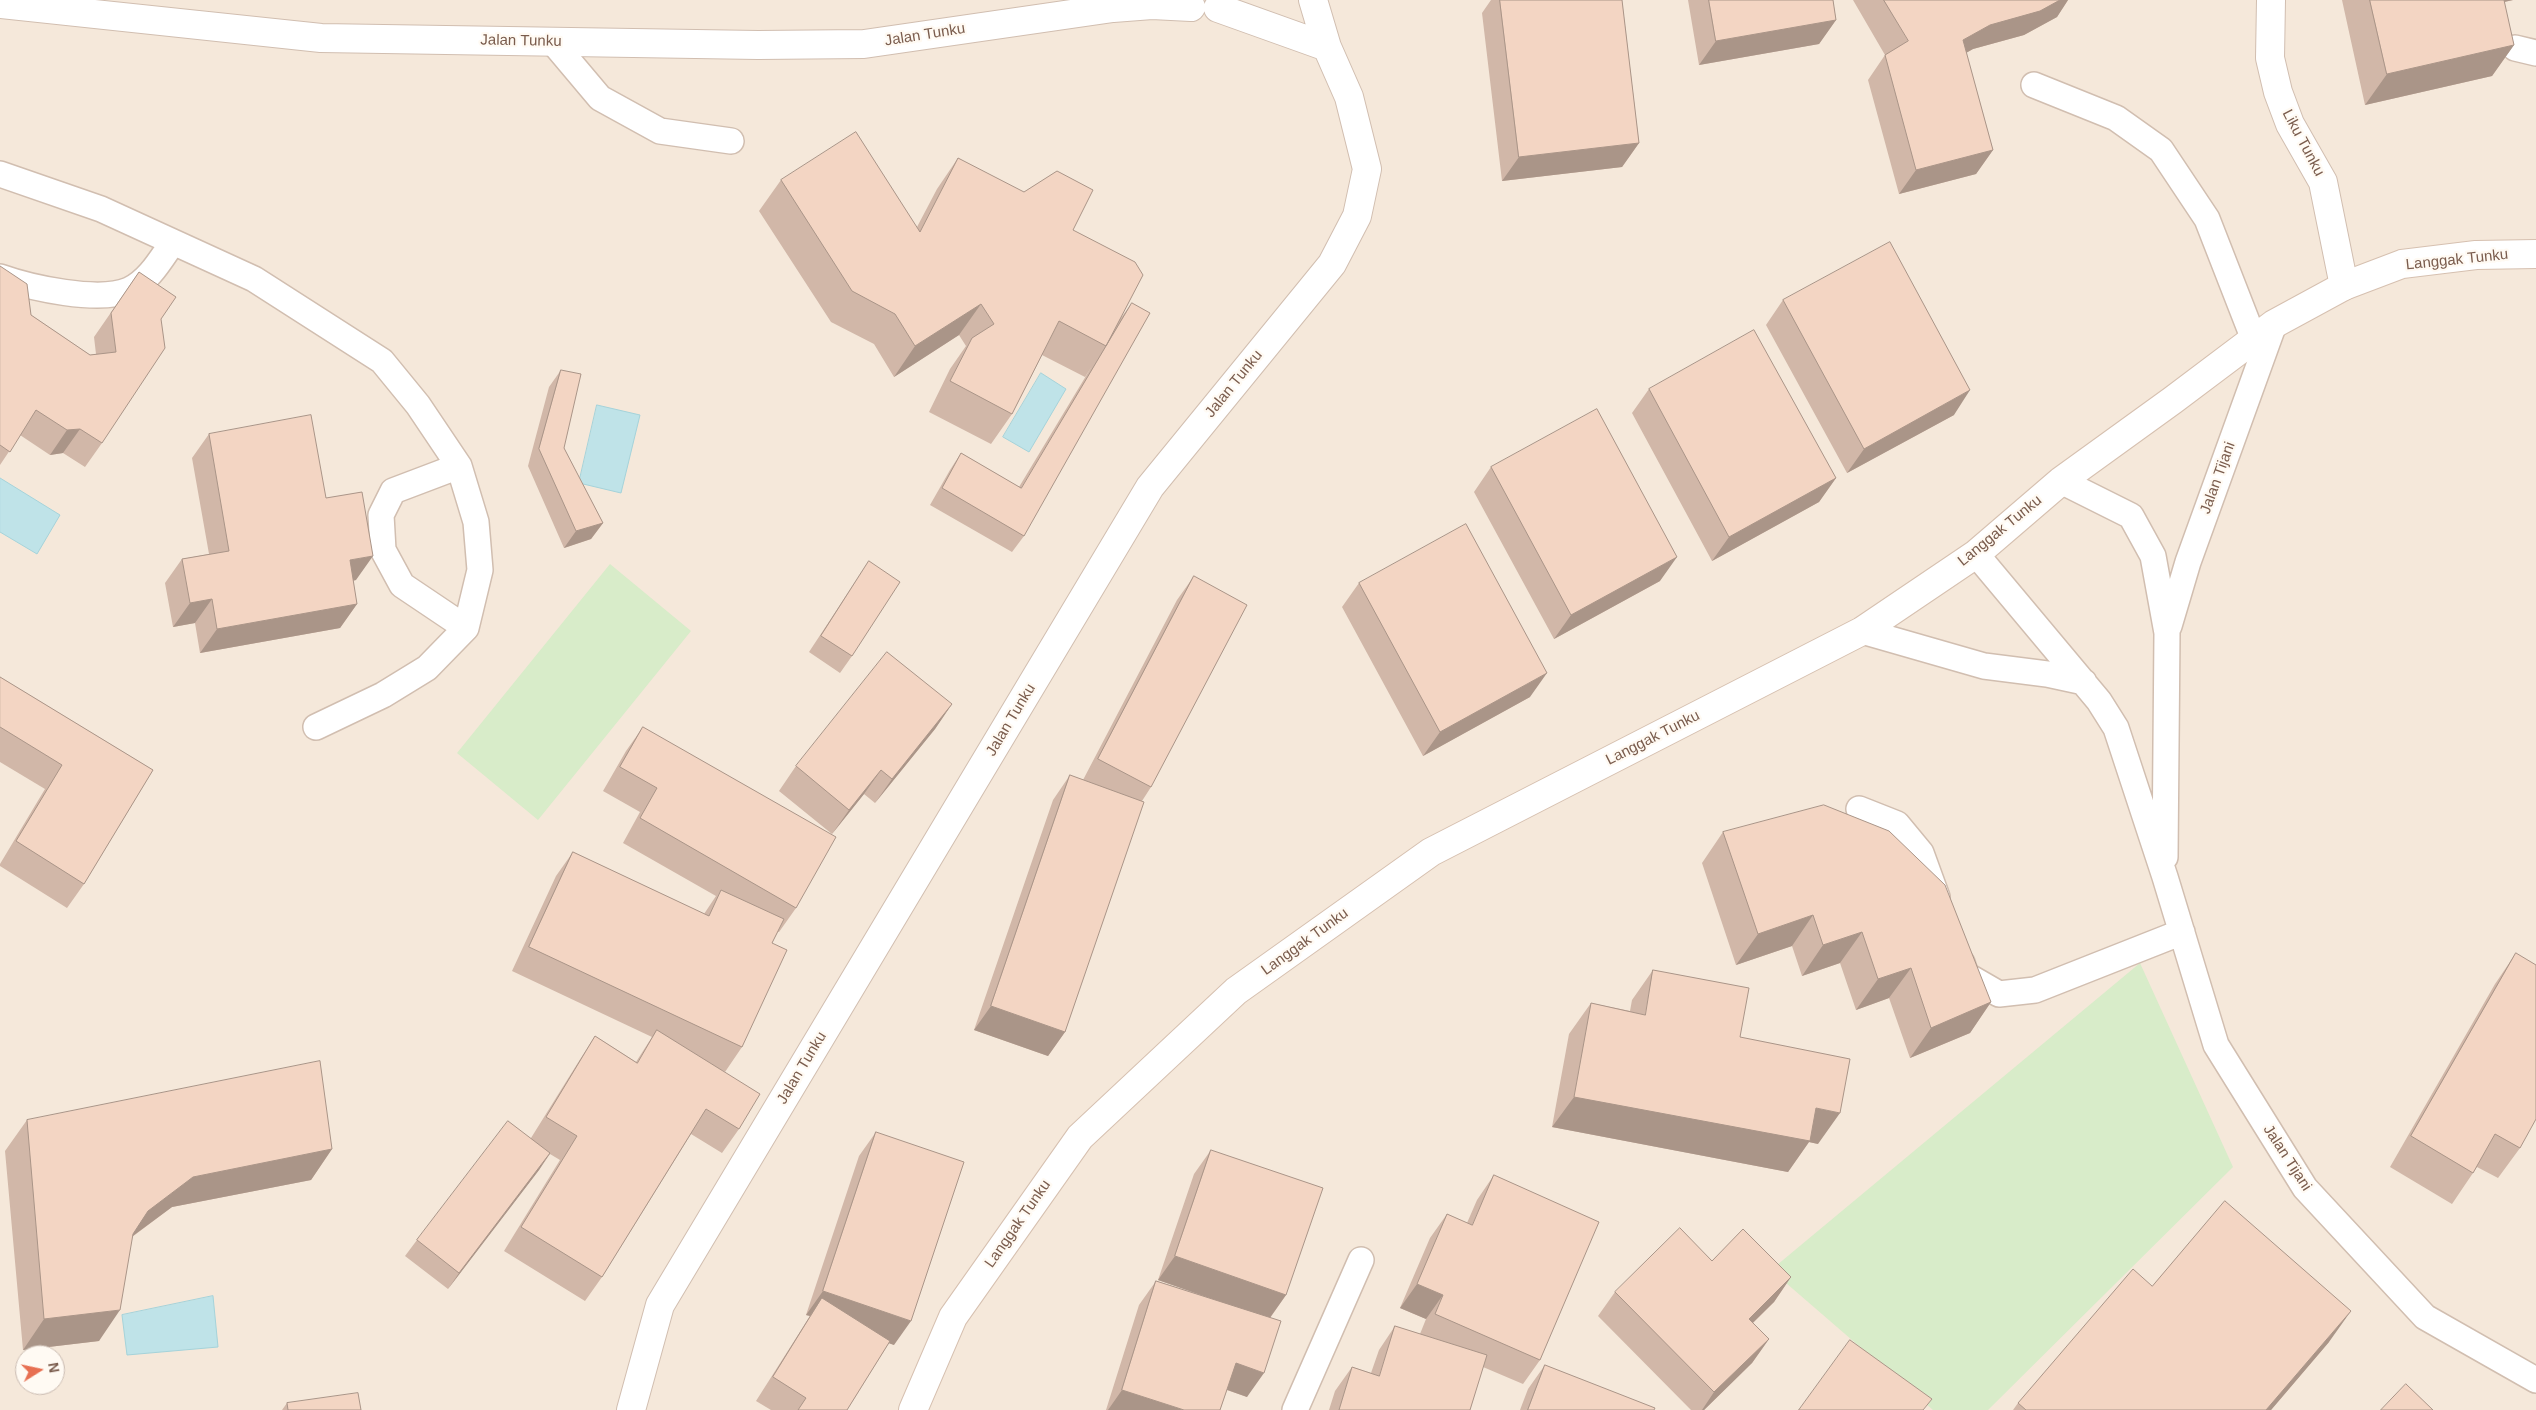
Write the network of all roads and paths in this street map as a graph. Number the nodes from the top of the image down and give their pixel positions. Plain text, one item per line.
1 (1245, 0) edge
2 (1313, 0) edge
3 (2271, 0) edge
4 (0, 4) edge
5 (1183, 4) edge
6 (1218, 8) junction
7 (1050, 9) edge
8 (552, 41) junction
9 (1327, 47) junction
10 (2034, 85) dead end
11 (731, 141) dead end
12 (0, 174) edge
13 (172, 242) junction
14 (2536, 254) edge
15 (0, 277) edge
16 (2344, 286) junction
17 (2263, 330) junction
18 (459, 466) junction
19 (2061, 480) junction
20 (1976, 554) junction
21 (466, 628) junction
22 (1862, 631) junction
23 (2167, 633) junction
24 (2084, 682) junction
25 (316, 727) dead end
26 (1859, 809) dead end
27 (2165, 877) junction
28 (2182, 932) junction
29 (1361, 1260) dead end
30 (2536, 1380) edge
31 (631, 1410) edge
32 (913, 1410) edge
33 (1295, 1410) edge

1 - 6 street
2 - 9 street, Jalan Tunku
3 - 16 street, Liku Tunku
4 - 8 street, Jalan Tunku
5 - 6 street, Jalan Tunku
5 - 7 street, Jalan Tunku
6 - 9 street
7 - 8 street, Jalan Tunku
8 - 11 lane
9 - 31 street, Jalan Tunku
10 - 17 lane
12 - 13 lane
13 - 15 lane
13 - 18 lane
14 - 16 street, Langgak Tunku
16 - 17 street, Langgak Tunku
17 - 19 street, Langgak Tunku
17 - 23 lane, Jalan Tijani
18 - 21 lane
18 - 21 lane
19 - 20 street, Langgak Tunku
19 - 23 lane, Jalan Tijani
20 - 22 street, Langgak Tunku
20 - 24 lane, Jalan Tijani
21 - 25 lane
22 - 24 lane
22 - 32 street, Langgak Tunku
23 - 27 lane, Jalan Tijani
24 - 27 lane, Jalan Tijani
26 - 28 lane
27 - 28 lane, Jalan Tijani
28 - 30 lane, Jalan Tijani
29 - 33 lane

